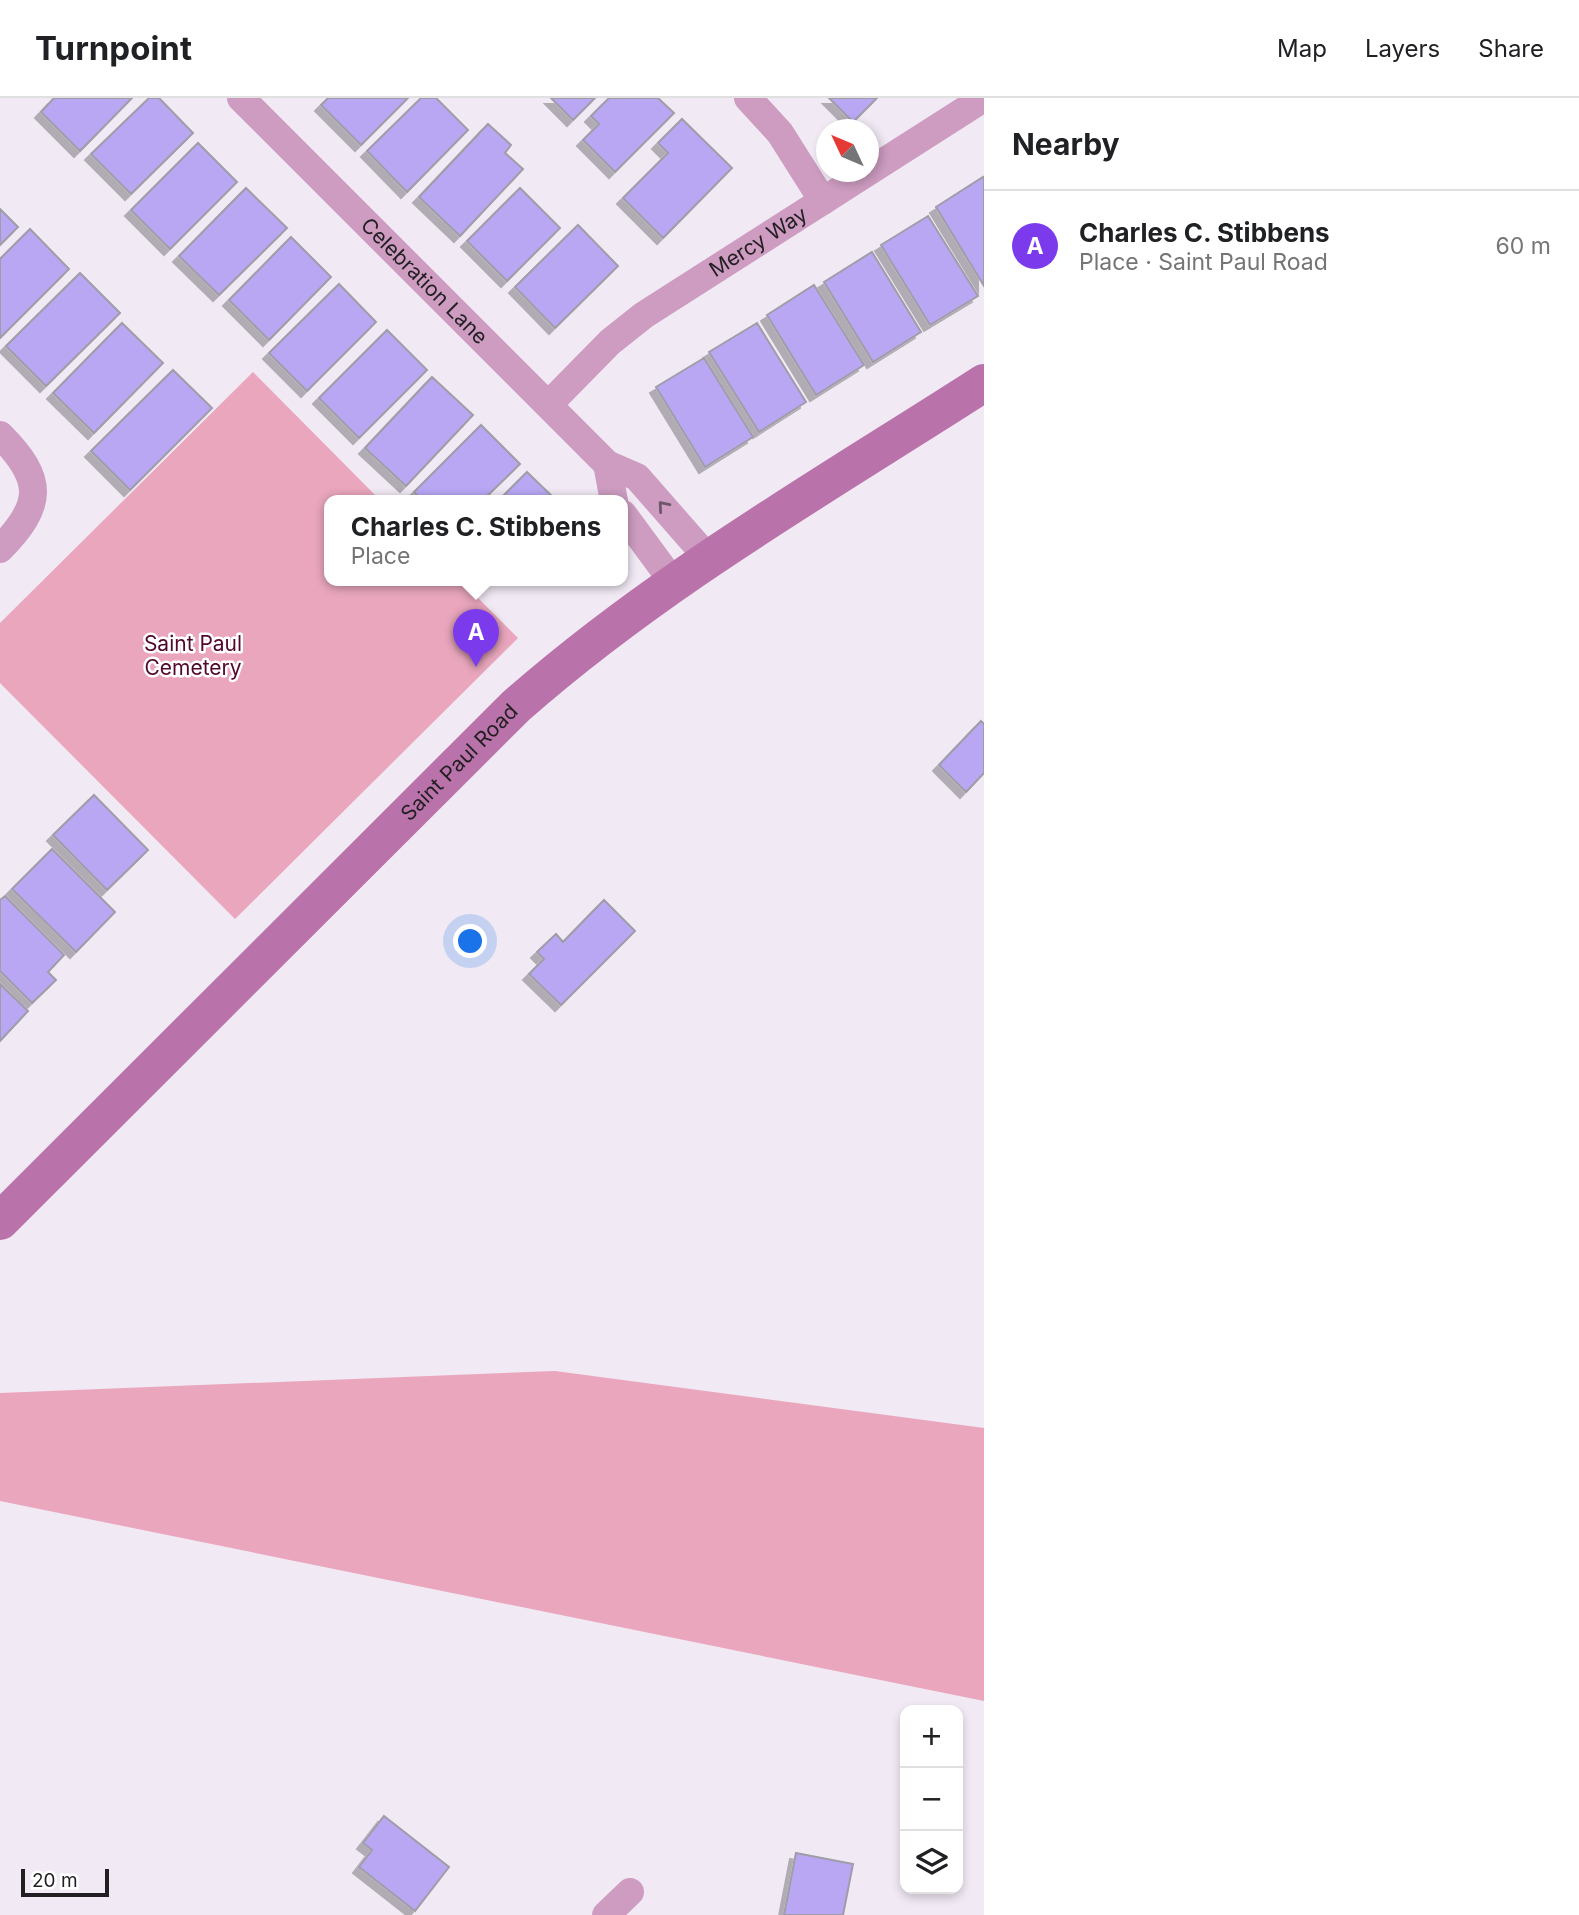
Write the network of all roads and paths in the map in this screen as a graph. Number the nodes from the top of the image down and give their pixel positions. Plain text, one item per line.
1 (241, 98) edge
2 (748, 98) edge
3 (984, 98) edge
4 (822, 201) junction
5 (984, 383) edge
6 (549, 404) junction
7 (0, 435) edge
8 (607, 464) junction
9 (613, 495) edge
10 (628, 521) edge
11 (0, 549) edge
12 (708, 558) junction
13 (673, 582) junction
14 (0, 1221) edge
15 (630, 1892) dead end
16 (606, 1915) edge

1 - 6 street, Celebration Lane
2 - 4 street
3 - 4 street, Mercy Way
4 - 6 street, Mercy Way
5 - 12 street, Saint Paul Road
6 - 8 street, Celebration Lane
7 - 11 street
8 - 9 street
12 -> 8 street, Celebration Lane
10 - 13 street
12 - 13 street, Saint Paul Road
13 - 14 street, Saint Paul Road
15 - 16 street

